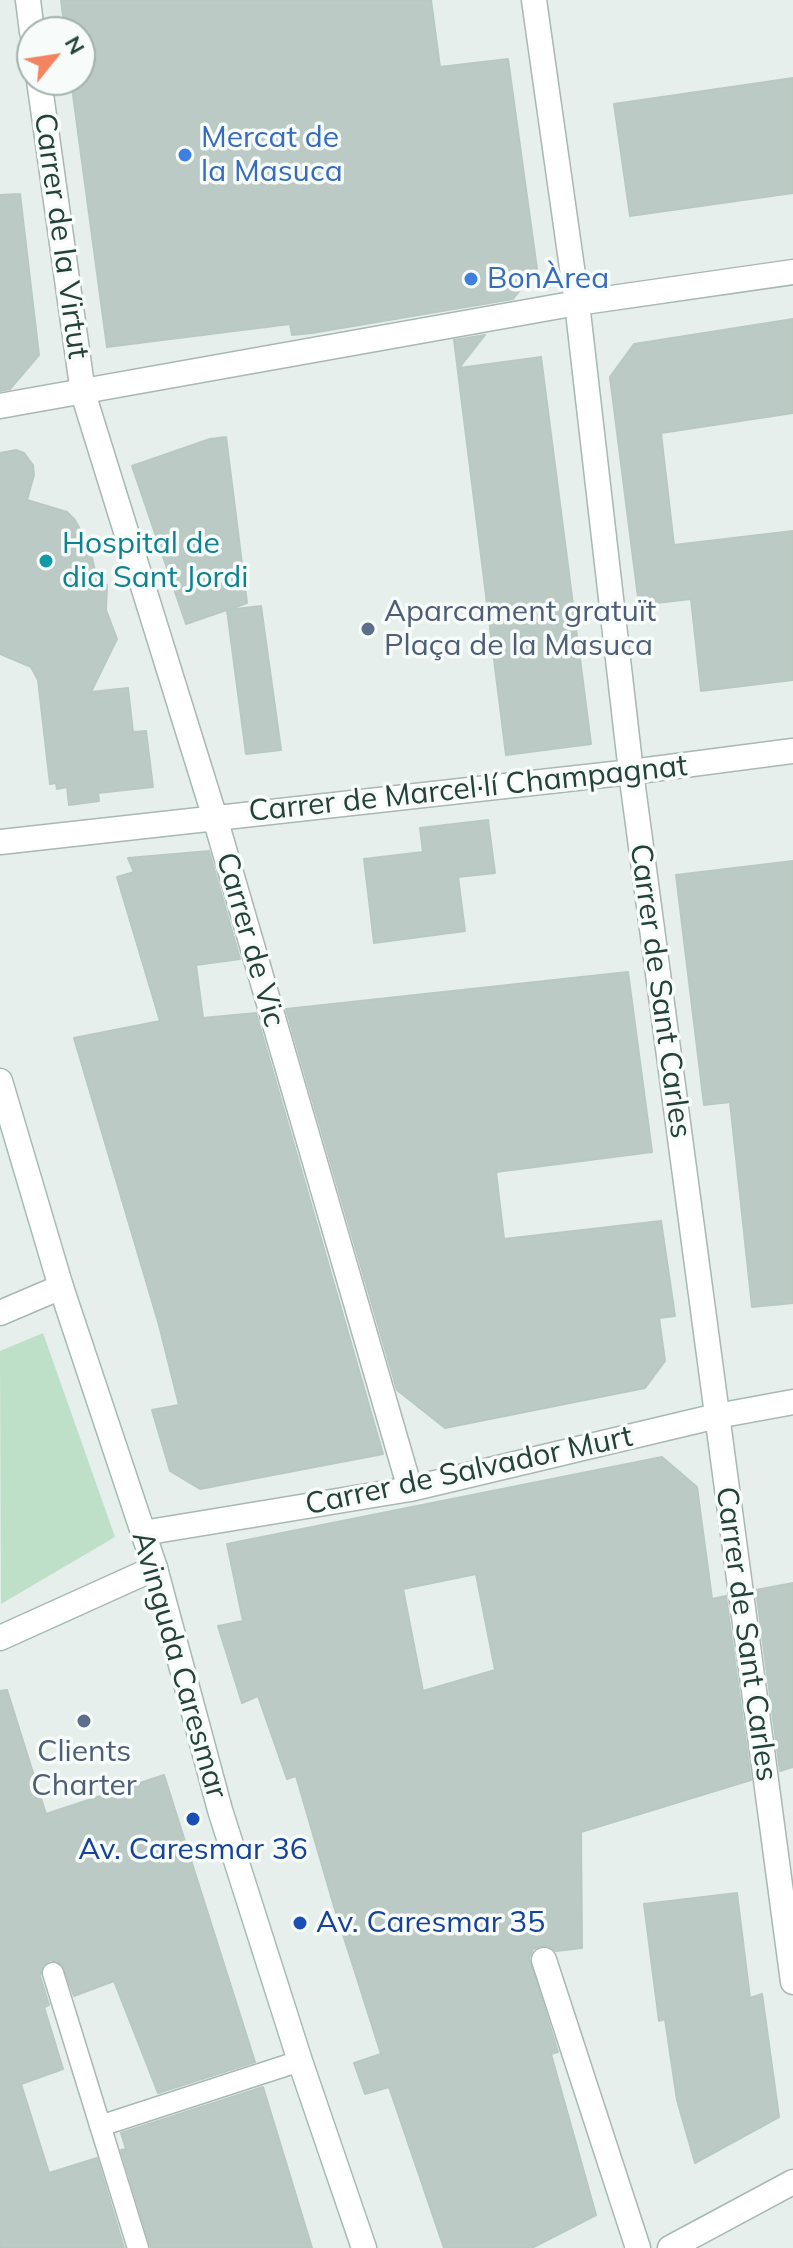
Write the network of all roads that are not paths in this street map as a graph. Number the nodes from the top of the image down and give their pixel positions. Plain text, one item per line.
1 (534, 0) edge
2 (41, 96) edge
3 (793, 272) edge
4 (577, 303) junction
5 (83, 393) junction
6 (0, 406) edge
7 (793, 751) edge
8 (631, 772) junction
9 (215, 818) junction
10 (0, 842) edge
11 (0, 1081) edge
12 (61, 1287) junction
13 (0, 1313) edge
14 (793, 1402) edge
15 (717, 1416) junction
16 (410, 1489) junction
17 (143, 1533) junction
18 (155, 1568) junction
19 (0, 1638) edge
20 (544, 1960) dead end
21 (53, 1973) dead end
22 (793, 1982) edge
23 (300, 2061) junction
24 (100, 2126) junction
25 (793, 2182) edge
26 (138, 2248) edge
27 (364, 2248) edge
28 (638, 2248) edge
29 (670, 2248) edge

1 - 4 street, Carrer de Sant Carles
2 - 5 street, Carrer de la Virtut
3 - 4 street
4 - 5 street
4 - 8 street, Carrer de Sant Carles
5 - 6 street
5 - 9 street, Carrer de Vic
7 - 8 street, Carrer de Marcel·lí Champagnat
8 - 9 street, Carrer de Marcel·lí Champagnat
8 - 15 street, Carrer de Sant Carles
9 - 10 street, Carrer de Marcel·lí Champagnat
9 - 16 street, Carrer de Vic
11 - 12 street, Avinguda Caresmar
12 - 13 street
12 - 17 street, Avinguda Caresmar
14 - 15 street, Carrer de Salvador Murt
15 - 16 street, Carrer de Salvador Murt
15 - 22 street, Carrer de Sant Carles
16 - 17 street, Carrer de Salvador Murt
17 - 18 street, Avinguda Caresmar
18 - 19 street
18 - 23 street, Avinguda Caresmar
20 - 28 street
21 - 24 lane
23 - 24 lane
23 - 27 street, Avinguda Caresmar
24 - 26 lane
25 - 29 street

